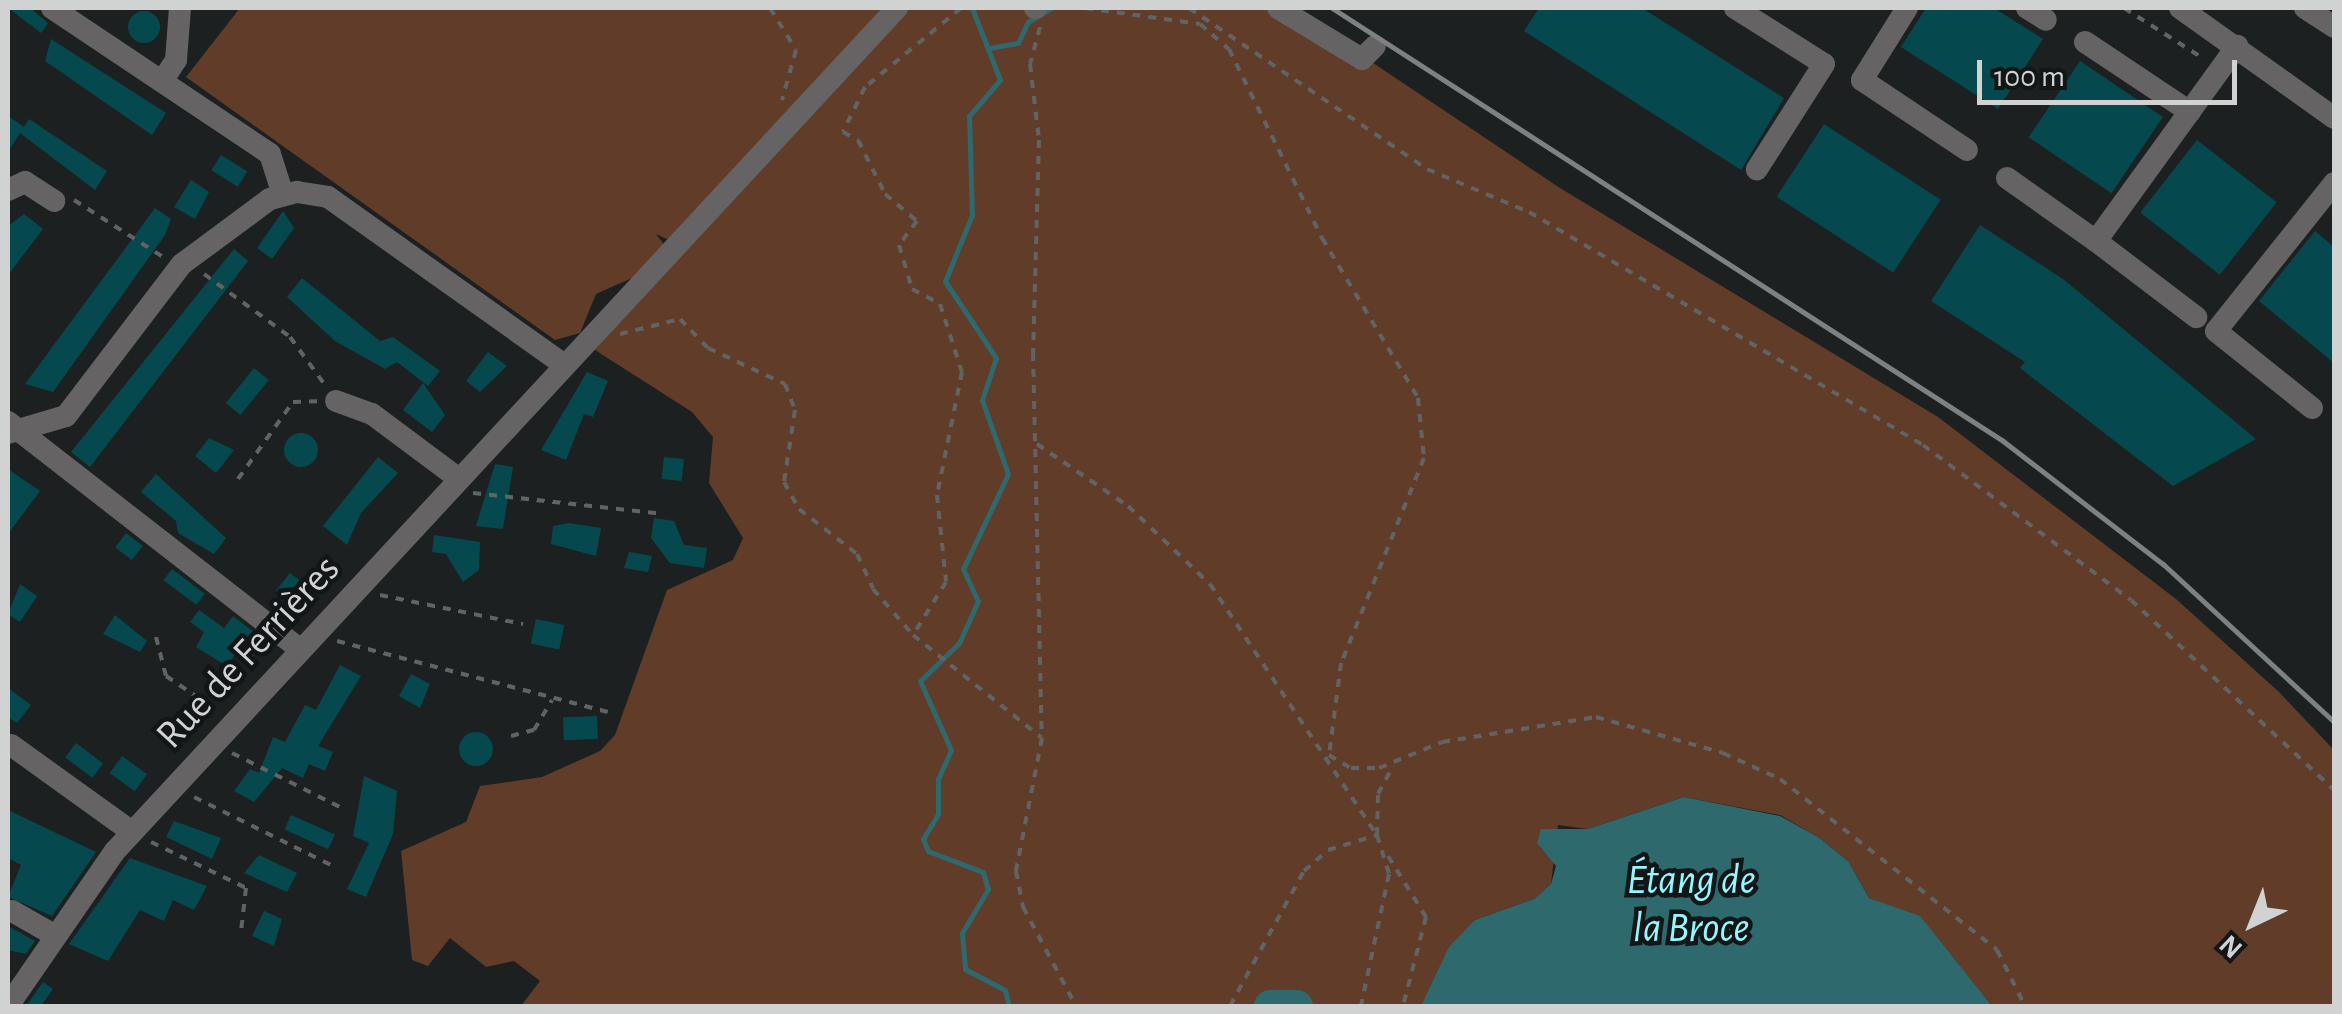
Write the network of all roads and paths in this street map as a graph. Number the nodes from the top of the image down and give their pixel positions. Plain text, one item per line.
1 (52, 8) edge
2 (180, 8) edge
3 (668, 8) edge
4 (678, 8) edge
5 (770, 8) edge
6 (897, 8) edge
7 (962, 8) edge
8 (1085, 8) edge
9 (1189, 8) edge
10 (1278, 8) edge
11 (1735, 8) edge
12 (1907, 8) edge
13 (2124, 8) edge
14 (2180, 8) edge
15 (2306, 8) edge
16 (1037, 13) edge
17 (2334, 27) edge
18 (2086, 42) dead end
19 (1375, 46) dead end
20 (2236, 46) junction
21 (2220, 70) junction
22 (163, 80) junction
23 (2190, 112) junction
24 (2334, 118) edge
25 (788, 123) junction
26 (1967, 150) dead end
27 (1757, 169) dead end
28 (2007, 178) dead end
29 (2334, 183) edge
30 (8, 190) edge
31 (283, 196) junction
32 (54, 200) joint
33 (2096, 241) junction
34 (182, 264) junction
35 (2196, 317) dead end
36 (604, 323) junction
37 (564, 366) junction
38 (336, 400) junction
39 (2312, 408) dead end
40 (9, 428) edge
41 (1037, 444) junction
42 (238, 479) dead end
43 (452, 484) junction
44 (662, 514) dead end
45 (361, 584) junction
46 (523, 624) dead end
47 (914, 636) junction
48 (156, 637) dead end
49 (308, 643) junction
50 (552, 698) junction
51 (608, 712) dead end
52 (236, 722) junction
53 (511, 736) dead end
54 (1042, 738) junction
55 (10, 745) dead end
56 (213, 747) junction
57 (1329, 755) junction
58 (1397, 763) junction
59 (175, 787) junction
60 (2334, 790) edge
61 (344, 809) dead end
62 (132, 832) junction
63 (1377, 835) junction
64 (1386, 852) junction
65 (333, 866) dead end
66 (12, 911) dead end
67 (242, 931) dead end
68 (54, 935) junction
69 (17, 972) edge
70 (8, 1006) edge
71 (1076, 1006) edge
72 (1230, 1006) edge
73 (1360, 1006) edge
74 (1403, 1006) edge
75 (2025, 1006) edge

1 - 22 street
2 - 22 street
3 - 4 path
5 - 25 path
6 - 25 street, Rue de Ferrières
7 - 47 path
8 - 57 path
9 - 60 path
10 - 19 street
11 - 27 street
12 - 26 street
13 - 21 path
14 - 20 street
15 - 17 street
16 - 41 path
18 - 23 street
20 - 21 street
20 - 24 street
21 - 23 street
22 - 31 street
23 - 33 street
25 - 36 street, Rue de Ferrières
28 - 33 street
29 - 39 street
30 - 32 street
31 - 34 street
31 - 37 street
32 - 34 path
33 - 35 street
34 - 38 path
34 - 40 street
36 - 37 street, Rue de Ferrières
36 - 47 path
37 - 43 street, Rue de Ferrières
38 - 42 path
38 - 43 street
40 - 49 street
41 - 54 path
41 - 57 path
43 - 44 path
43 - 45 street, Rue de Ferrières
45 - 46 path
45 - 49 street, Rue de Ferrières
47 - 54 path
48 - 52 path
49 - 50 path
49 - 52 street, Rue de Ferrières
50 - 51 path
50 - 53 path
52 - 56 street, Rue de Ferrières
54 - 71 path
55 - 62 street
56 - 59 street, Rue de Ferrières
56 - 61 path
57 - 58 path
57 - 63 path
58 - 63 path
58 - 75 path
59 - 62 street, Rue de Ferrières
59 - 65 path
62 - 67 path
62 - 68 street, Rue de Ferrières
63 - 64 path
63 - 72 path
64 - 73 path
64 - 74 path
66 - 68 street
68 - 69 street, Rue de Ferrières
69 - 70 street, Rue de Ferrières

